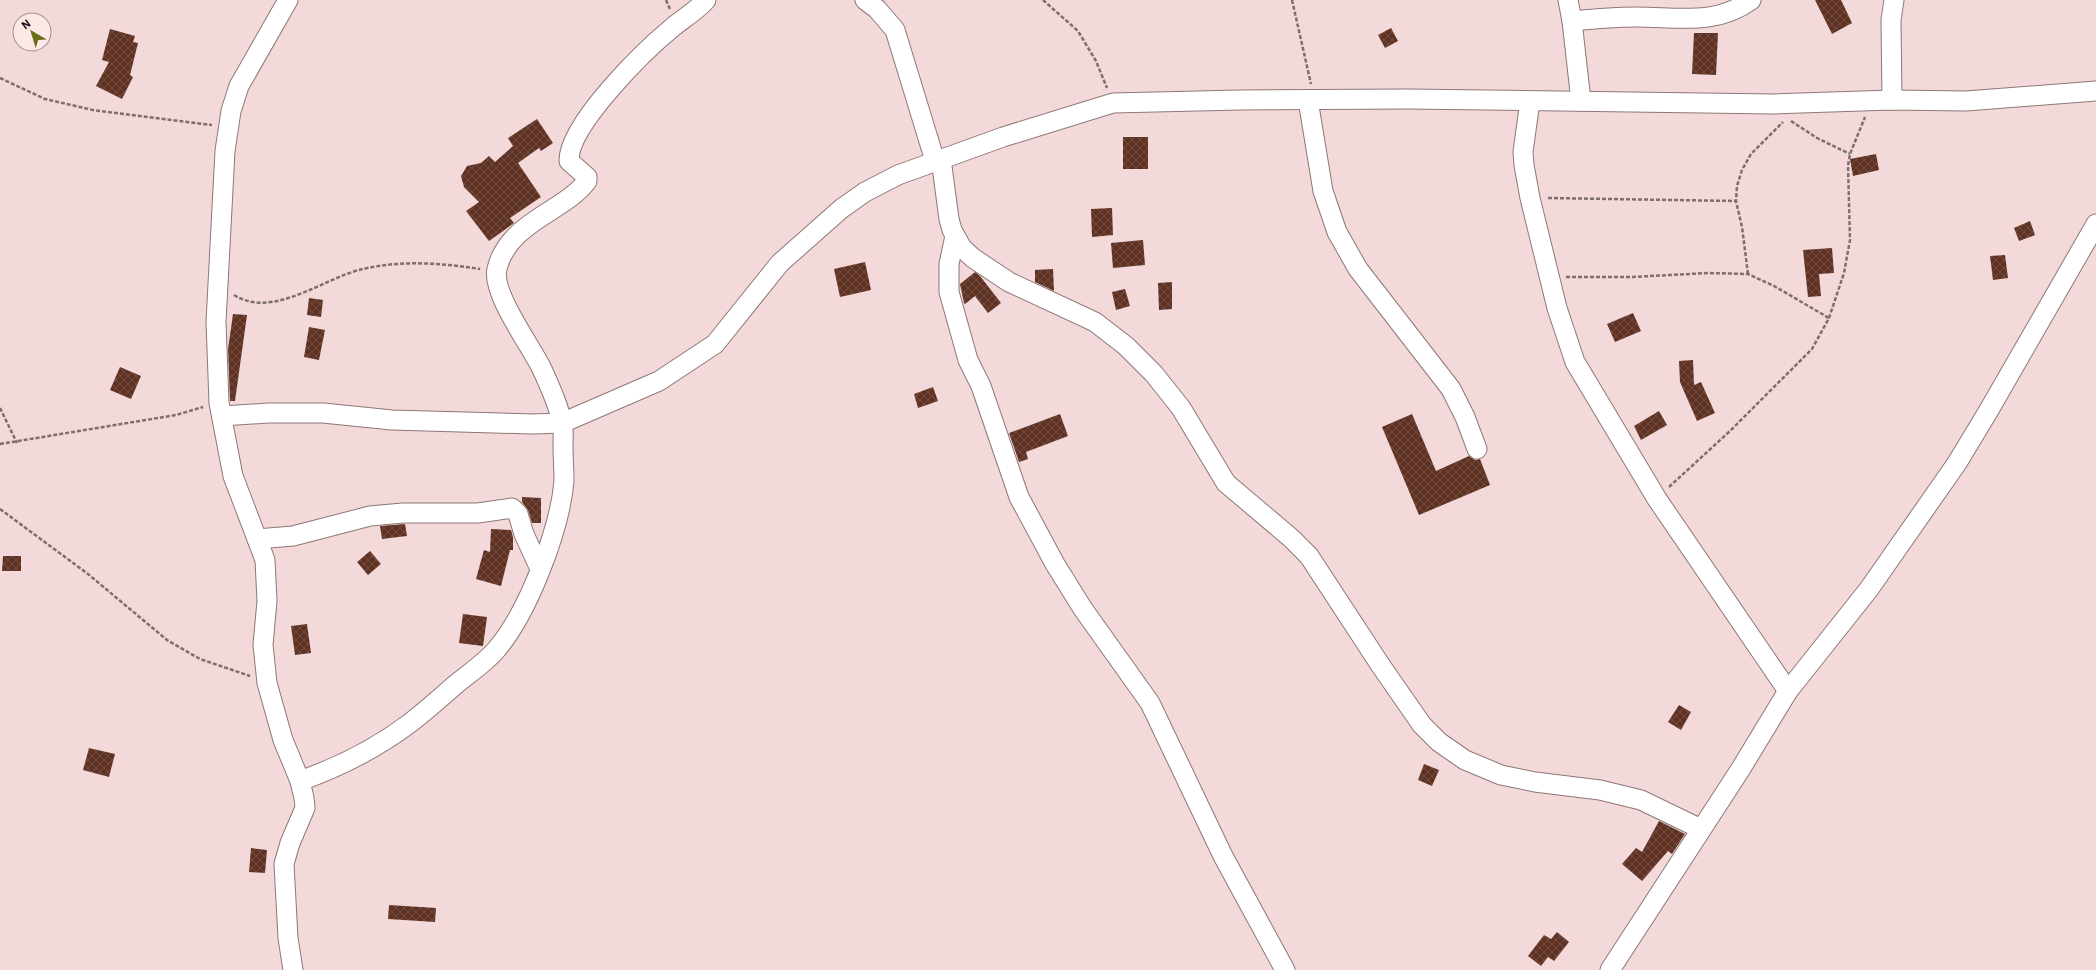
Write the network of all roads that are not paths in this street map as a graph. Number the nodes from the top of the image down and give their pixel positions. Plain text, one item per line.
1 (288, 0) edge
2 (706, 0) edge
3 (865, 0) edge
4 (1568, 0) edge
5 (1751, 0) edge
6 (1894, 0) edge
7 (1572, 21) junction
8 (2096, 91) edge
9 (1310, 100) junction
10 (1581, 100) junction
11 (1892, 100) junction
12 (1530, 101) junction
13 (938, 160) junction
14 (2096, 224) edge
15 (955, 236) junction
16 (220, 409) junction
17 (562, 423) junction
18 (1477, 449) dead end
19 (257, 539) junction
20 (540, 569) junction
21 (1788, 691) junction
22 (300, 781) junction
23 (1701, 828) junction
24 (293, 970) edge
25 (1285, 970) edge
26 (1610, 970) edge

1 - 16 street
2 - 17 street
3 - 13 street
4 - 7 street
5 - 7 street
6 - 11 street
7 - 10 street
8 - 11 street
9 - 12 street
9 - 13 street
9 - 18 street
10 - 11 street
10 - 12 street
12 - 21 street
13 - 15 street
13 - 17 street
14 - 21 street
15 - 23 street
15 - 25 street
16 - 17 street
16 - 19 street
17 - 20 street
19 - 20 street
19 - 22 street
20 - 22 street
21 - 23 street
22 - 24 street
23 - 26 street

